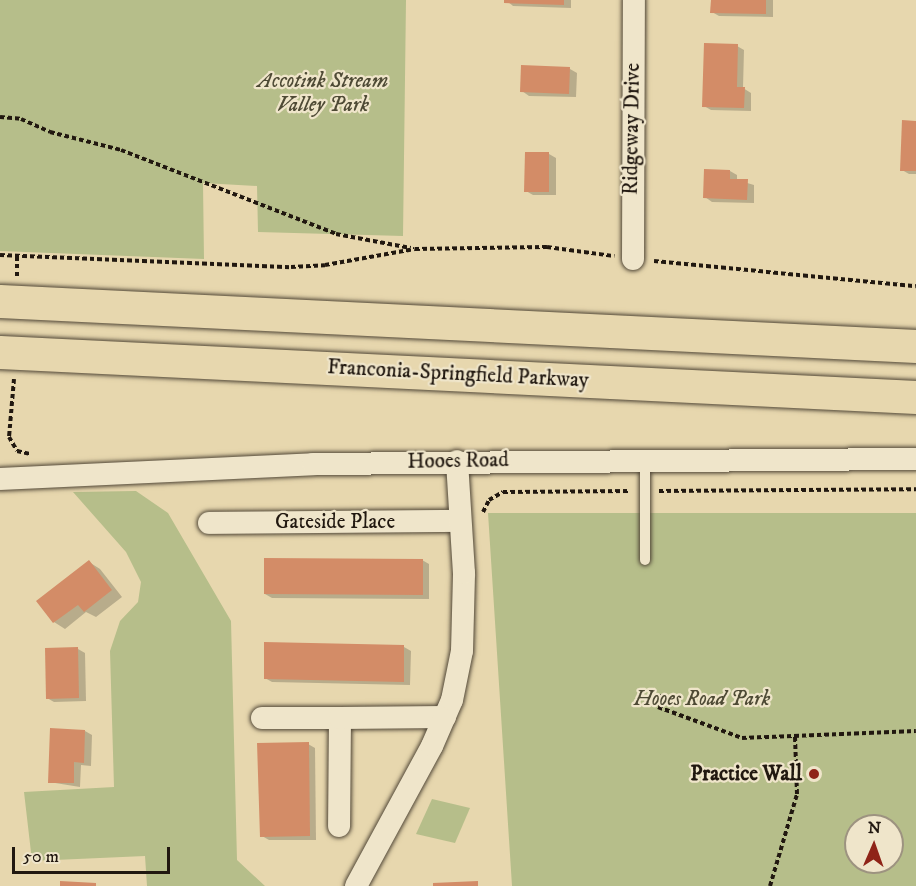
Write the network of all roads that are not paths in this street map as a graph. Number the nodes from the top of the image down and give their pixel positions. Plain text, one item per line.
1 (634, 0) edge
2 (633, 259) road end
3 (0, 301) edge
4 (916, 346) edge
5 (0, 352) edge
6 (916, 397) edge
7 (916, 459) edge
8 (645, 460) junction
9 (457, 461) junction
10 (0, 478) edge
11 (471, 520) junction
12 (209, 523) dead end
13 (645, 560) dead end
14 (445, 717) junction
15 (262, 718) dead end
16 (340, 718) junction
17 (339, 826) dead end
18 (356, 886) edge

1 - 2 street, Ridgeway Drive
3 - 4 main road
5 - 6 main road, Franconia-Springfield Parkway
7 - 8 street, Hooes Road
8 - 9 street, Hooes Road
8 - 13 lane
9 - 10 street, Hooes Road
9 - 11 street
11 - 12 street, Gateside Place
11 - 14 street
14 - 16 street
14 - 18 street
15 - 16 street
16 - 17 street

